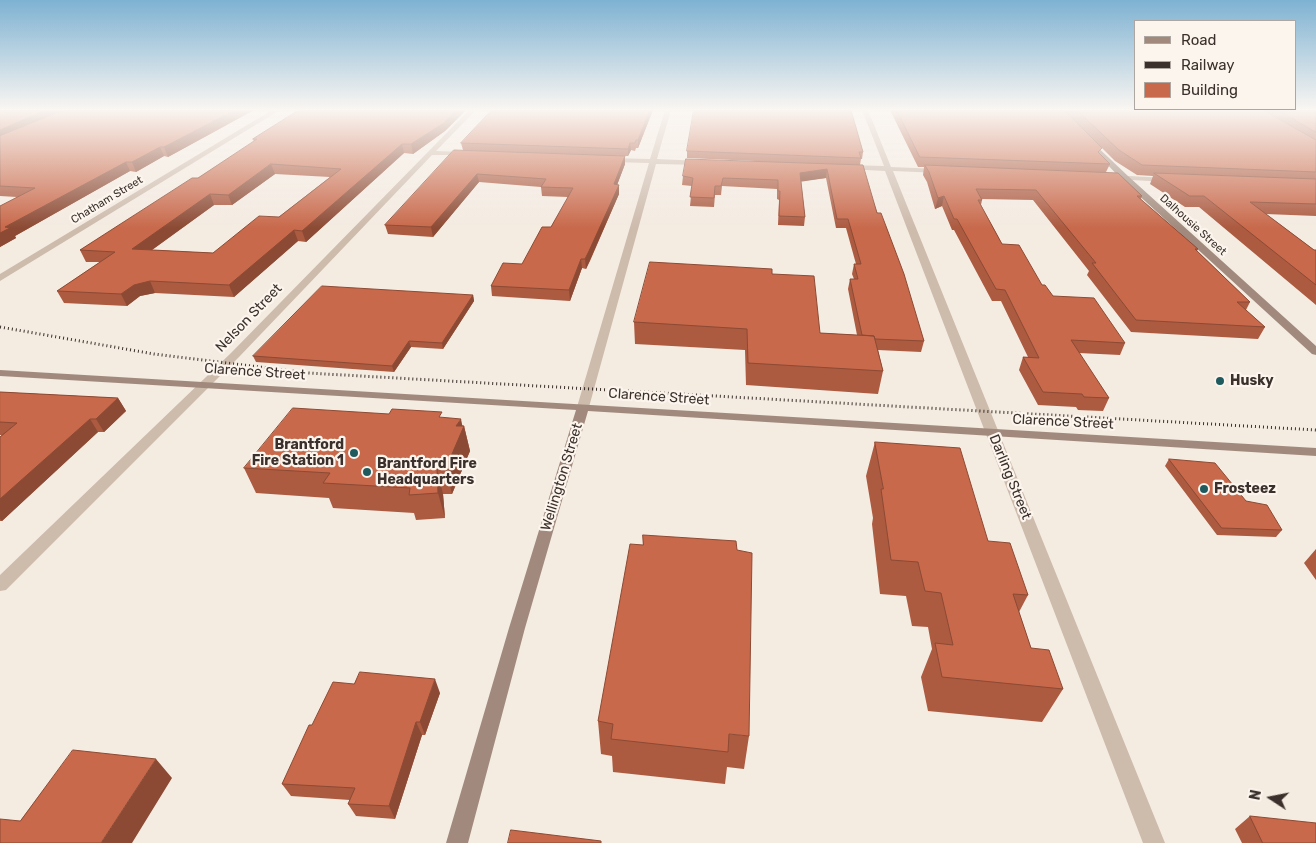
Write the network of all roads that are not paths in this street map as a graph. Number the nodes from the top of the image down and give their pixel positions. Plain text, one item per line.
1 (212, 149) edge
2 (434, 149) edge
3 (657, 149) edge
4 (881, 149) edge
5 (1096, 149) edge
6 (430, 153) junction
7 (478, 155) edge
8 (604, 160) edge
9 (654, 162) junction
10 (710, 164) edge
11 (839, 167) edge
12 (889, 169) junction
13 (946, 171) edge
14 (1105, 177) edge
15 (1125, 178) junction
16 (1172, 180) edge
17 (0, 278) edge
18 (1316, 352) edge
19 (0, 373) edge
20 (205, 384) junction
21 (583, 407) junction
22 (992, 432) junction
23 (1316, 452) edge
24 (0, 584) edge
25 (457, 843) edge
26 (1154, 843) edge

1 - 17 street, Chatham Street
2 - 6 street, Nelson Street
3 - 9 street, Wellington Street
4 - 12 street, Darling Street
5 - 15 main road, Dalhousie Street
6 - 7 street
6 - 20 street, Nelson Street
8 - 9 street
9 - 10 street
9 - 21 street, Wellington Street
11 - 12 street
12 - 13 street
12 - 22 street, Darling Street
14 - 15 street
15 - 16 street
15 - 18 main road, Dalhousie Street
19 - 20 main road, Clarence Street
20 - 21 main road, Clarence Street
20 - 24 street, Nelson Street
21 - 22 main road, Clarence Street
21 - 25 main road, Wellington Street
22 - 23 main road, Clarence Street
22 - 26 street, Darling Street

